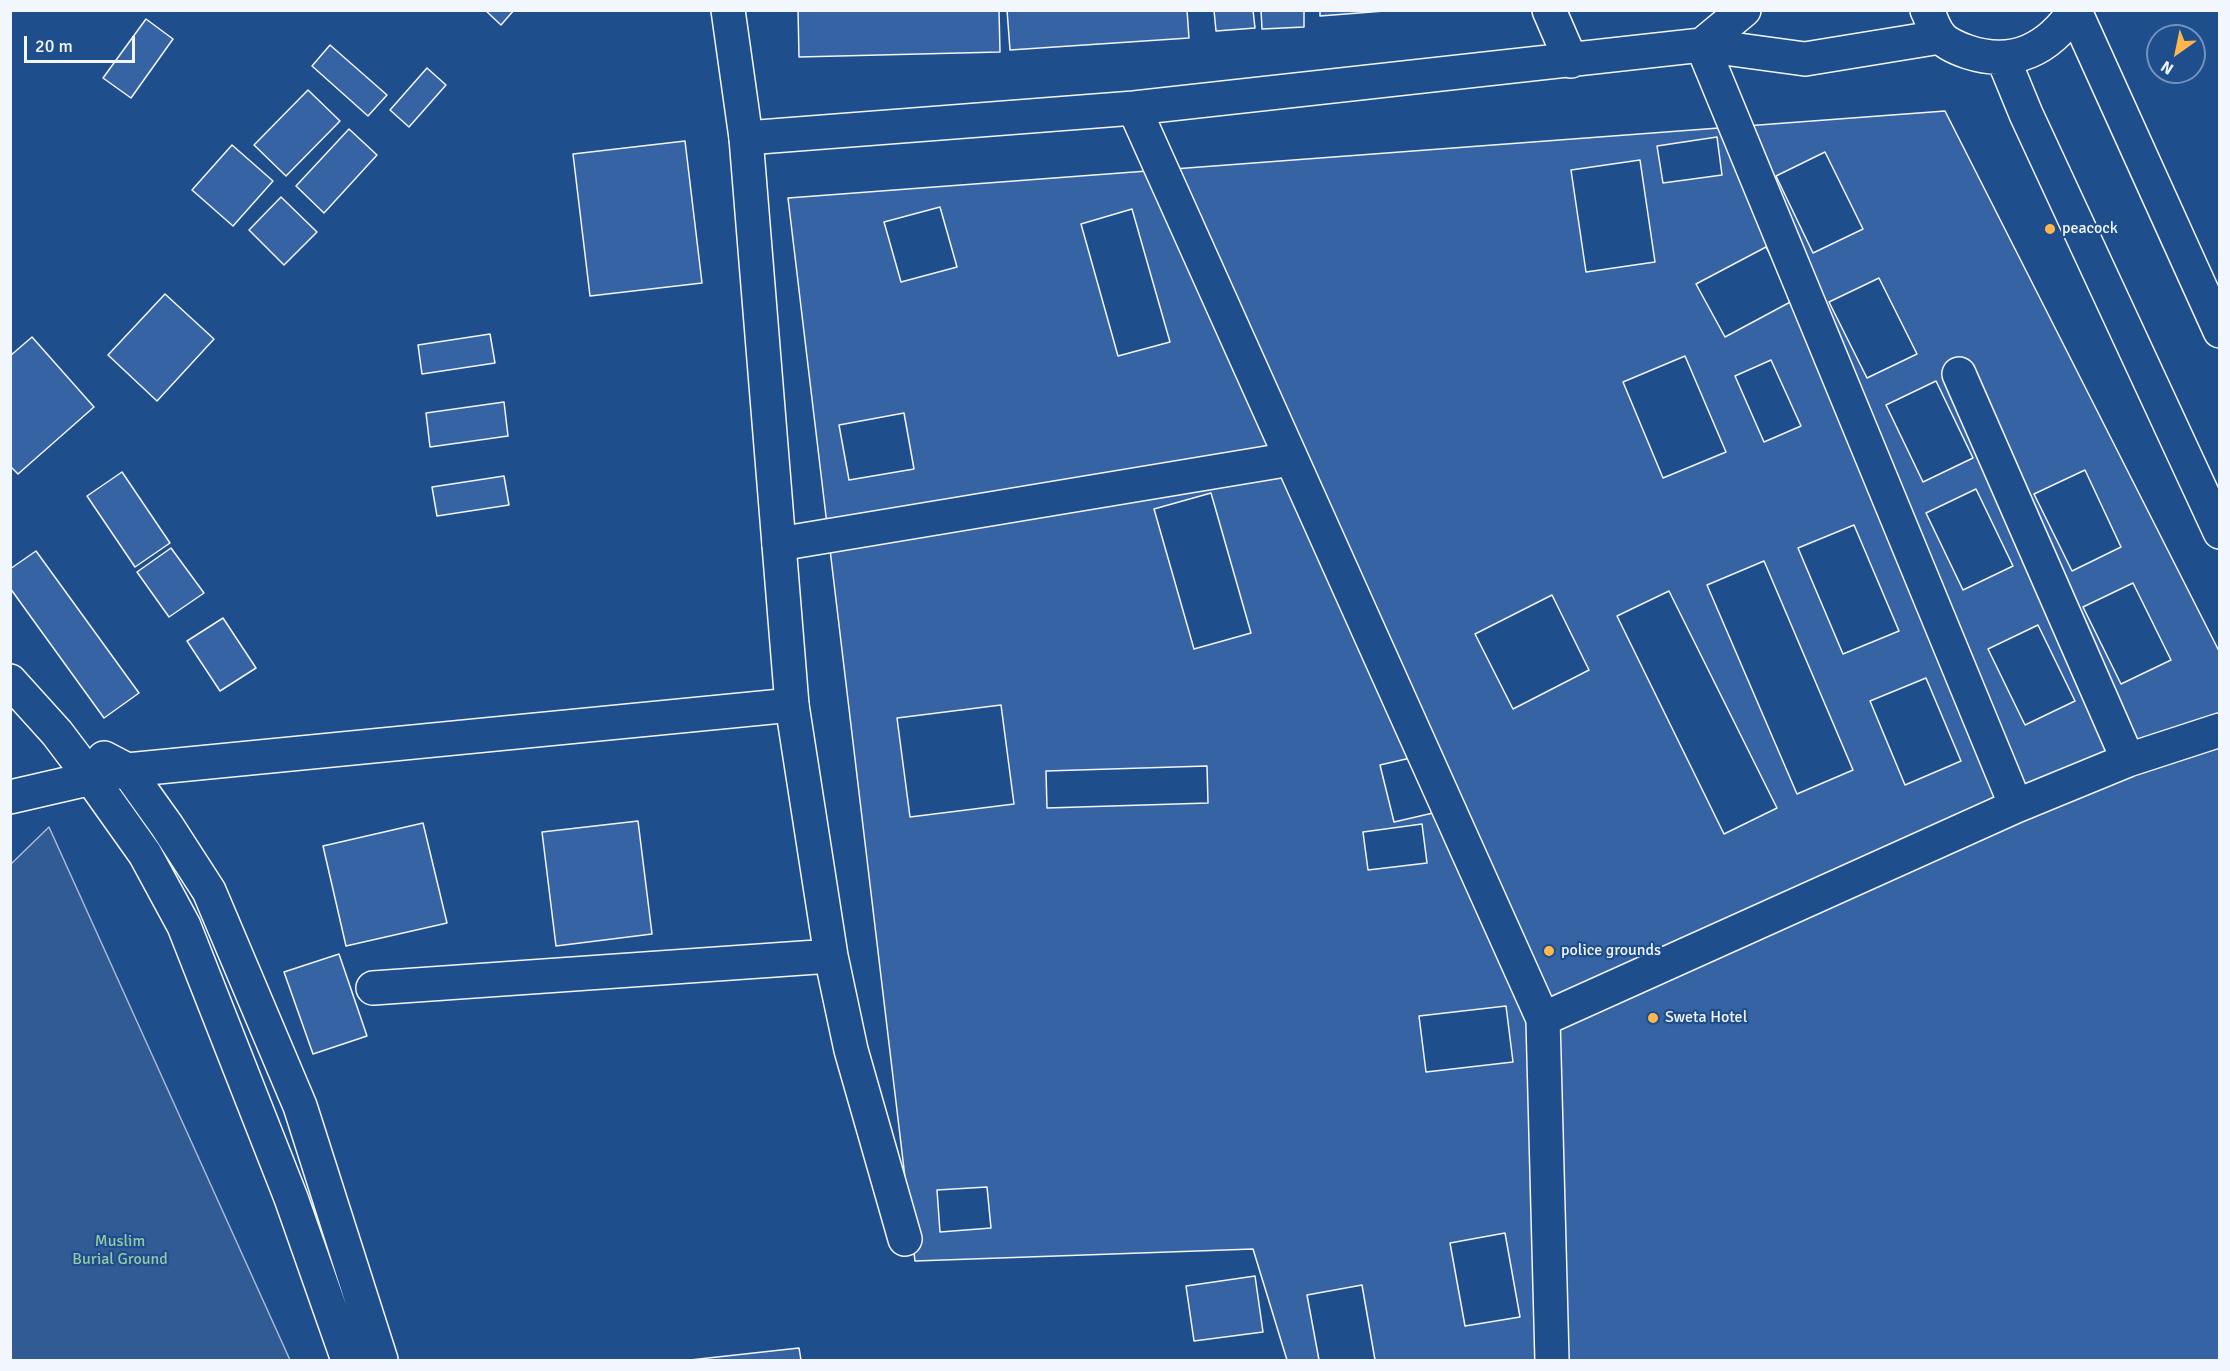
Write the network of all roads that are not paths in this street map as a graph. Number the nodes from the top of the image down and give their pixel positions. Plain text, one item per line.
1 (728, 10) edge
2 (1549, 10) edge
3 (1744, 10) edge
4 (2075, 11) edge
5 (1934, 24) edge
6 (1702, 45) junction
7 (2003, 58) junction
8 (1571, 61) junction
9 (1134, 108) junction
10 (746, 138) junction
11 (2220, 331) edge
12 (1959, 374) dead end
13 (1291, 459) junction
14 (2220, 532) edge
15 (779, 544) junction
16 (10, 681) edge
17 (792, 705) junction
18 (2220, 730) edge
19 (57, 733) junction
20 (2128, 760) junction
21 (127, 770) junction
22 (91, 778) junction
23 (10, 797) edge
24 (2016, 806) junction
25 (831, 956) junction
26 (373, 988) dead end
27 (1543, 1019) junction
28 (905, 1239) dead end
29 (348, 1360) edge
30 (381, 1360) edge
31 (1552, 1360) edge

1 - 10 street
2 - 8 street
3 - 6 street
4 - 7 street
4 - 11 street
5 - 6 street
5 - 7 street
6 - 8 street
6 - 24 street
7 - 14 street
8 - 9 street
9 - 10 street
9 - 13 street
10 - 15 street
12 - 20 street
13 - 15 street
13 - 27 street
15 - 17 street
16 - 19 street
17 - 21 street
17 - 25 street
18 - 20 street
19 - 21 street
19 - 22 street
20 - 24 street
21 - 22 street
21 - 30 street
22 - 23 street
22 - 29 street
24 - 27 street
25 - 26 street
25 - 28 street
27 - 31 street

